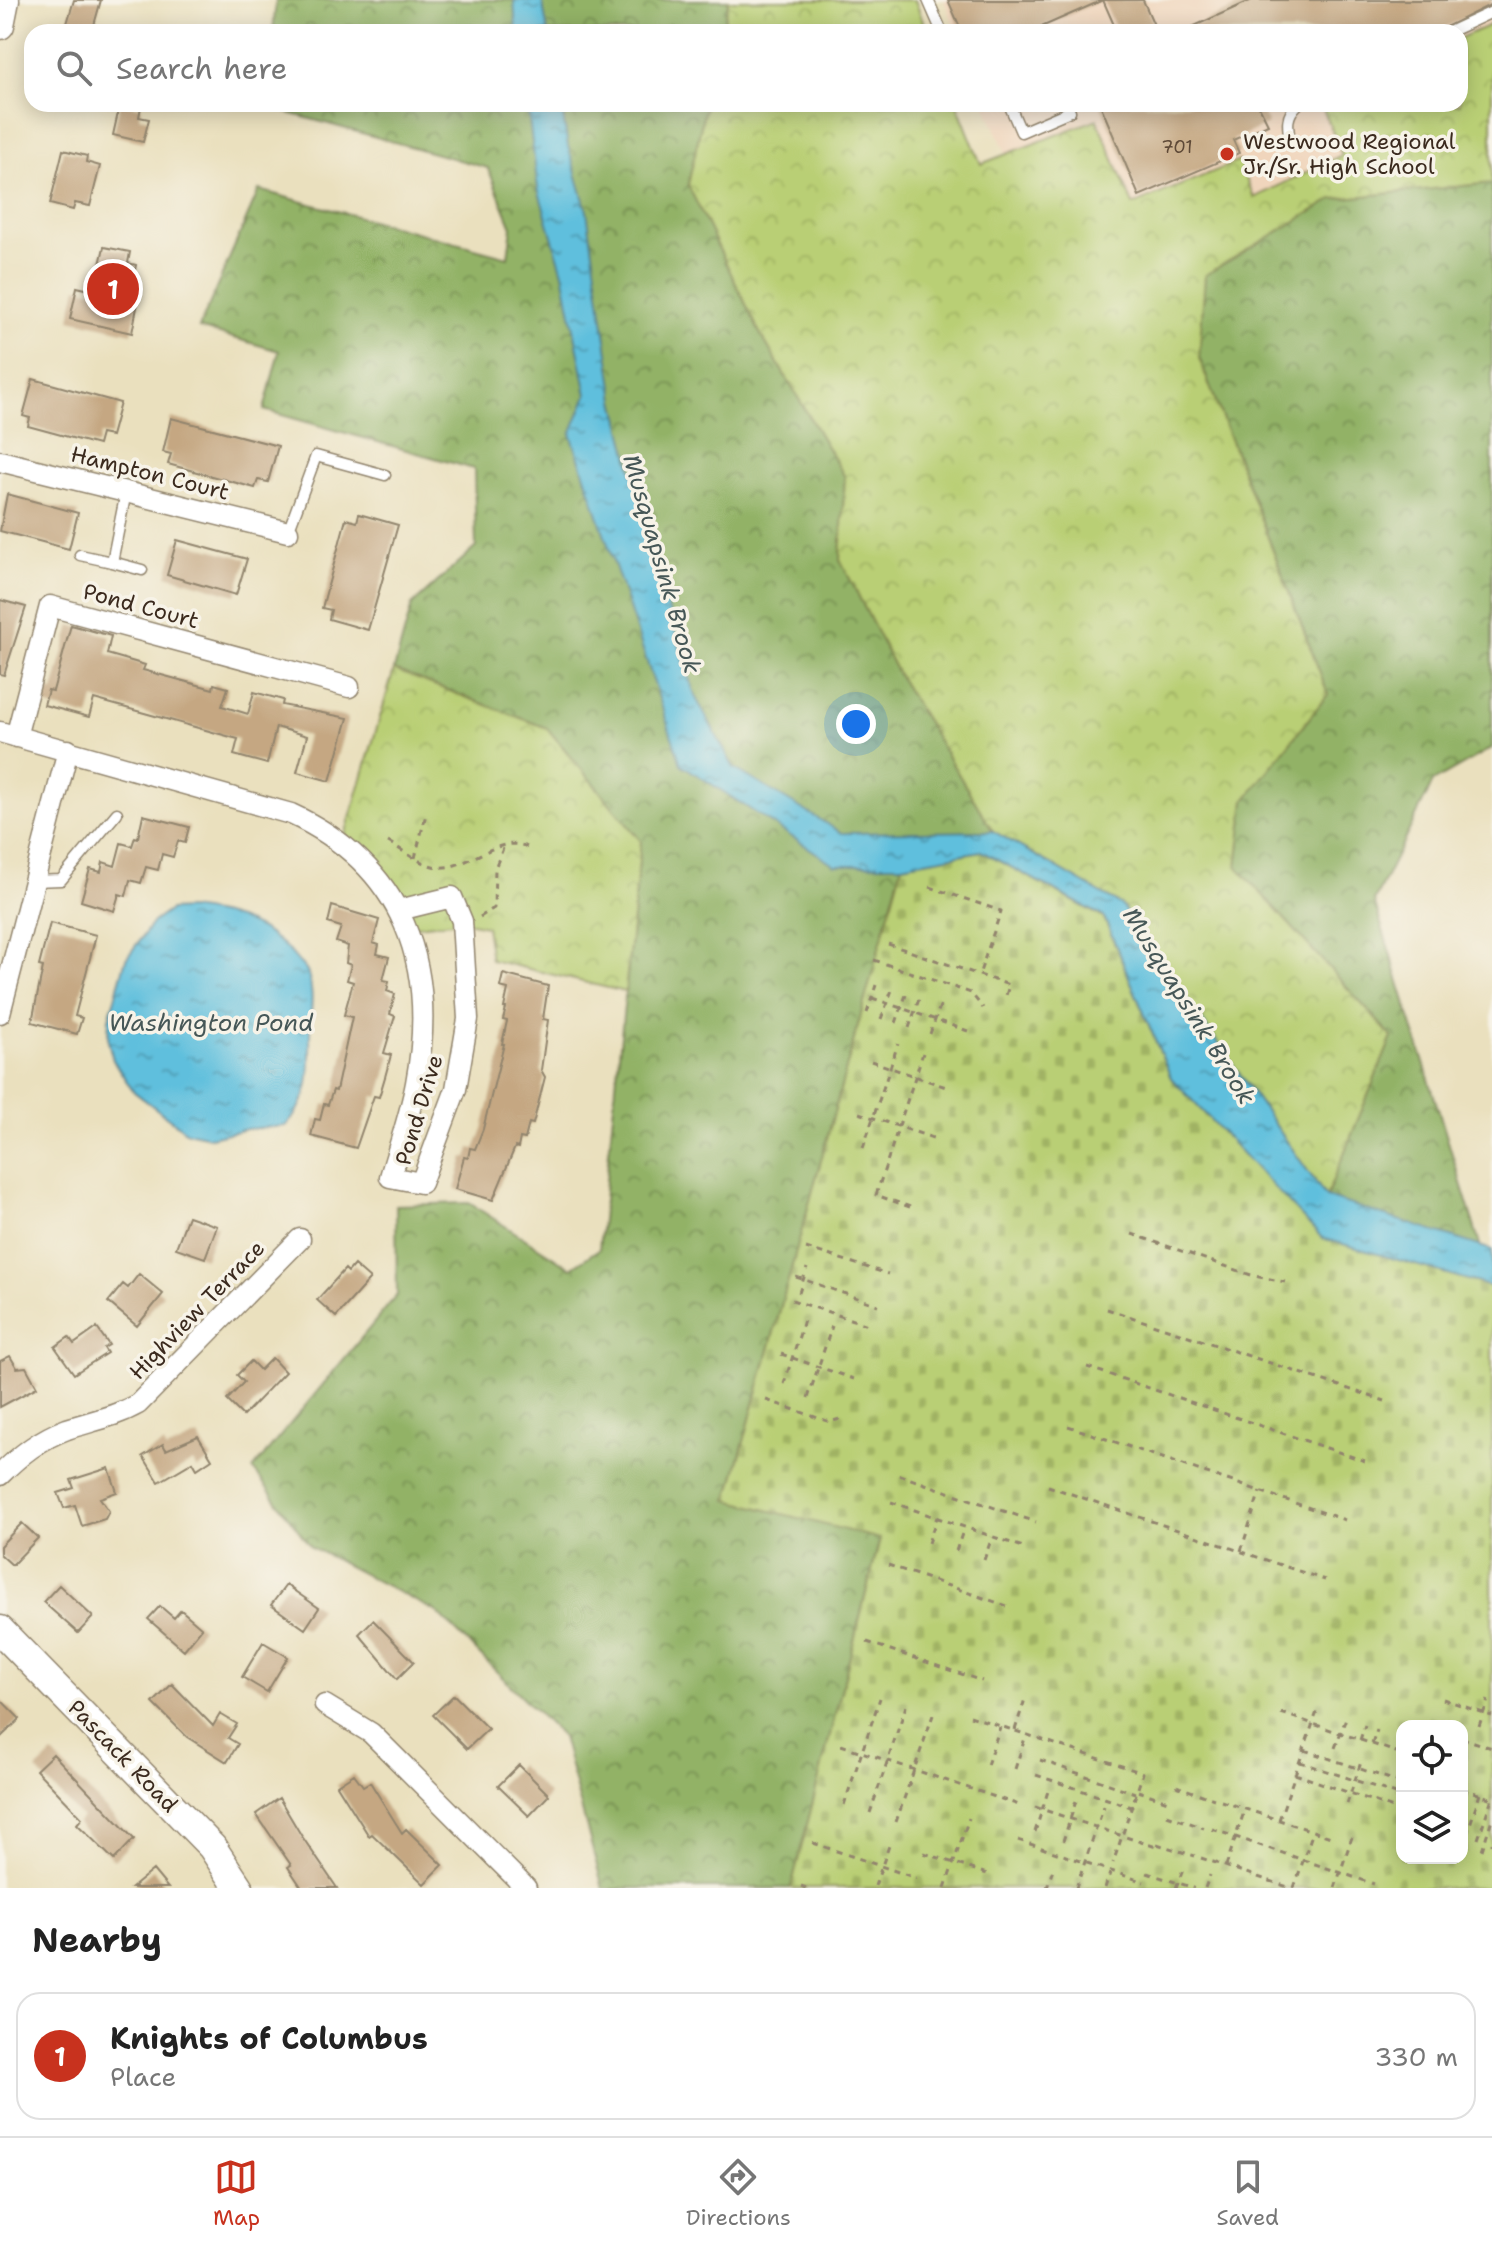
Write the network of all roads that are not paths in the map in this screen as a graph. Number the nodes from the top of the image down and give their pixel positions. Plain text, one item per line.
1 (5, 0) edge
2 (928, 0) edge
3 (1492, 12) edge
4 (938, 24) edge
5 (1466, 24) edge
6 (0, 25) edge
7 (1012, 112) edge
8 (1068, 112) edge
9 (1289, 112) edge
10 (1291, 145) dead end
11 (0, 461) edge
12 (385, 475) dead end
13 (126, 492) junction
14 (288, 532) joint
15 (80, 555) dead end
16 (112, 562) junction
17 (142, 570) dead end
18 (349, 687) dead end
19 (8, 735) edge
20 (68, 750) junction
21 (117, 813) dead end
22 (34, 881) junction
23 (399, 910) junction
24 (0, 1013) edge
25 (300, 1239) dead end
26 (0, 1475) edge
27 (0, 1630) edge
28 (325, 1705) dead end
29 (239, 1888) edge
30 (526, 1888) edge

1 - 6 street
2 - 4 lane
3 - 5 lane
7 - 8 lane
9 - 10 lane
11 - 13 street, Hampton Court
12 - 14 lane
13 - 14 street, Hampton Court
13 - 16 lane
15 - 16 lane
16 - 17 lane
18 - 19 street, Pond Court
19 - 20 street, Pond Drive
20 - 22 street
20 - 23 street, Pond Drive
21 - 22 lane
22 - 24 street
23 - 23 street, Pond Drive
25 - 26 street, Highview Terrace
27 - 29 street, Pascack Road
28 - 30 street

